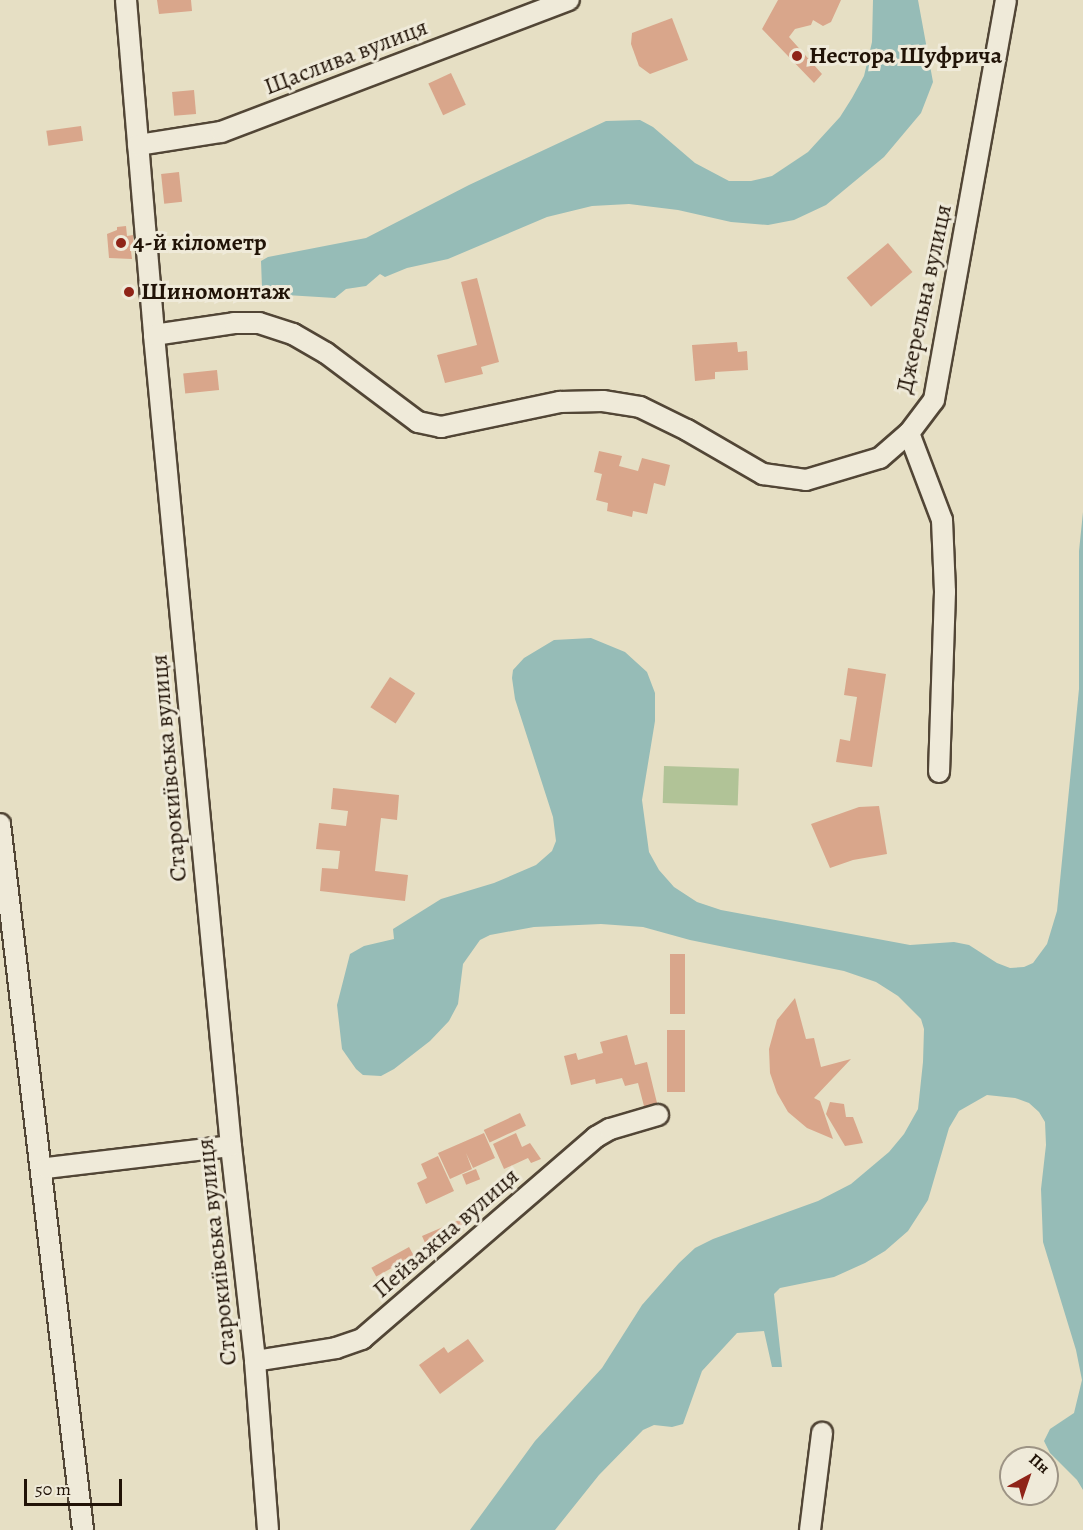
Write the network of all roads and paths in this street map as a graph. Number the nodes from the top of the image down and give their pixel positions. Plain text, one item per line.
1 (126, 0) edge
2 (569, 0) edge
3 (1006, 0) edge
4 (138, 145) junction
5 (154, 335) junction
6 (909, 433) junction
7 (939, 772) dead end
8 (0, 824) edge
9 (658, 1115) dead end
10 (231, 1146) junction
11 (47, 1168) dead end
12 (255, 1361) junction
13 (822, 1433) dead end
14 (82, 1530) edge
15 (268, 1530) edge
16 (810, 1530) edge

1 - 4 street, Старокиївська вулиця
2 - 4 street, Щаслива вулиця
3 - 6 street, Джерельна вулиця
4 - 5 street, Старокиївська вулиця
5 - 6 street, Джерельна вулиця
5 - 10 street, Старокиївська вулиця
6 - 7 street
8 - 14 street
9 - 12 street, Пейзажна вулиця
10 - 11 street
10 - 12 street, Старокиївська вулиця
12 - 15 street, Старокиївська вулиця
13 - 16 street

